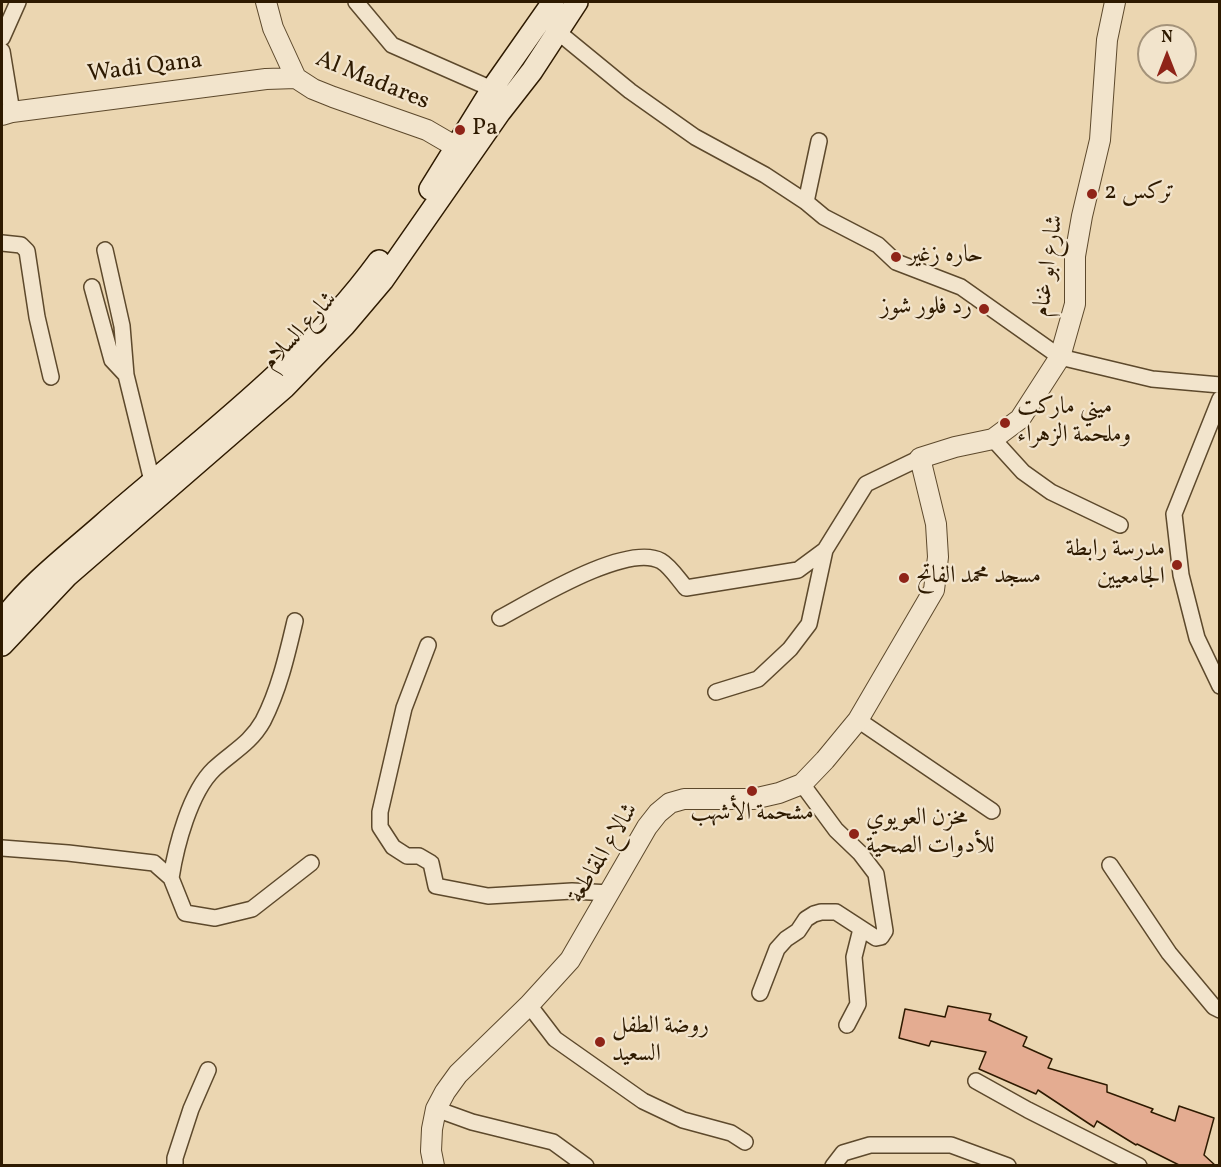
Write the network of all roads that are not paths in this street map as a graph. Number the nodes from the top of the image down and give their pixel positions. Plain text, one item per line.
1 (18, 2) edge
2 (266, 2) edge
3 (356, 2) edge
4 (553, 2) edge
5 (578, 2) edge
6 (1115, 2) edge
7 (558, 32) junction
8 (2, 38) edge
9 (2, 51) edge
10 (296, 78) junction
11 (492, 89) junction
12 (7, 114) edge
13 (819, 141) dead end
14 (464, 151) junction
15 (806, 202) junction
16 (2, 243) edge
17 (105, 250) dead end
18 (92, 287) dead end
19 (1060, 357) junction
20 (126, 375) junction
21 (51, 377) dead end
22 (1220, 385) edge
23 (1220, 399) edge
24 (993, 439) junction
25 (920, 458) junction
26 (152, 481) junction
27 (1120, 525) dead end
28 (825, 550) junction
29 (500, 618) dead end
30 (2, 621) edge
31 (295, 621) dead end
32 (2, 645) edge
33 (428, 645) dead end
34 (1220, 686) edge
35 (716, 692) dead end
36 (858, 720) junction
37 (802, 784) junction
38 (992, 811) dead end
39 (2, 848) edge
40 (311, 863) dead end
41 (1110, 865) dead end
42 (171, 878) junction
43 (610, 893) junction
44 (861, 928) junction
45 (760, 993) dead end
46 (529, 1005) junction
47 (1220, 1010) edge
48 (847, 1025) dead end
49 (208, 1070) dead end
50 (976, 1081) dead end
51 (436, 1109) junction
52 (745, 1142) dead end
53 (175, 1166) edge
54 (434, 1166) edge
55 (586, 1166) edge
56 (833, 1166) edge
57 (1008, 1166) edge
58 (1139, 1166) edge

1 - 8 street
2 - 10 street, Al Madares
3 - 11 street
4 - 11 main road, شارع السلام
5 - 7 main road, شارع السلام
6 - 19 street, شارع ابو غنام
7 - 14 main road, شارع السلام
7 - 15 street
9 - 12 street
10 - 12 street, Wadi Qana
10 - 14 street, Al Madares
11 - 14 main road, شارع السلام
13 - 15 street
14 - 26 main road, شارع السلام
14 - 32 main road, شارع السلام
15 - 19 street
16 - 21 street
17 - 20 street
18 - 20 street
19 - 22 street
19 - 24 street, شارع ابو غنام
20 - 26 street
23 - 34 street
24 - 25 street, شارع ابو غنام
24 - 27 street
25 - 28 street
25 - 36 street, شالاع المقاطعة
26 - 30 main road, شارع السلام
28 - 29 street
28 - 35 street
31 - 42 street
33 - 43 street
36 - 37 street, شالاع المقاطعة
36 - 38 street
37 - 43 street, شالاع المقاطعة
37 - 44 street
39 - 42 street
40 - 42 street
41 - 47 street
43 - 46 street, شالاع المقاطعة
44 - 45 street
44 - 48 street
46 - 51 street, شالاع المقاطعة
46 - 52 street
49 - 53 street
50 - 58 street
51 - 54 street, شالاع المقاطعة
51 - 55 street
56 - 57 street

